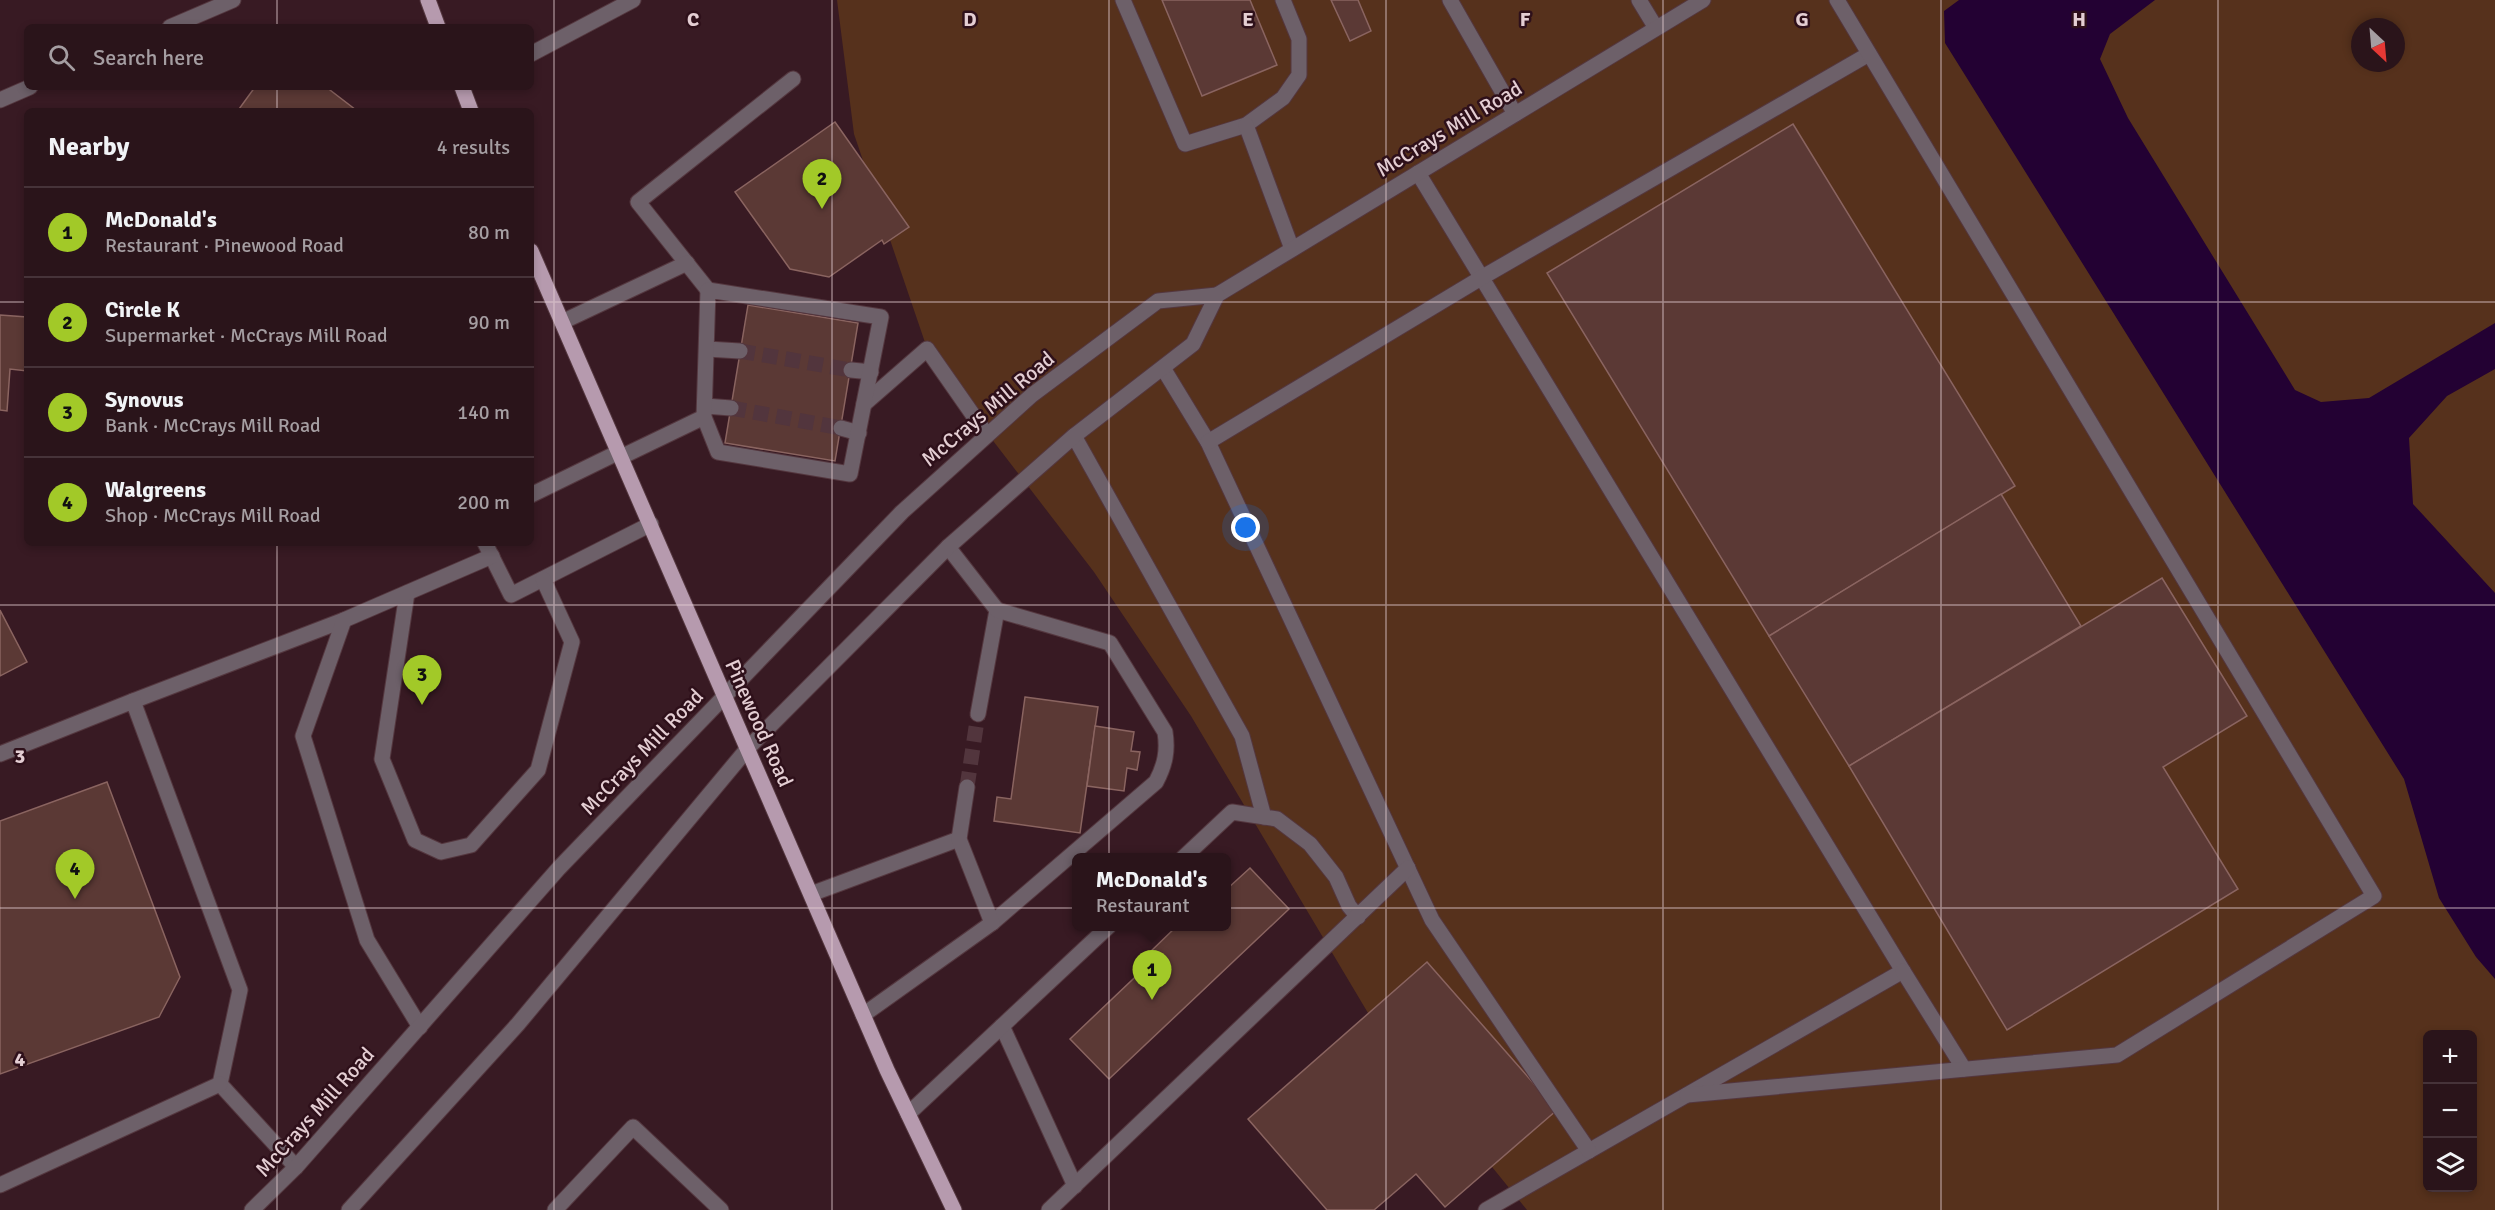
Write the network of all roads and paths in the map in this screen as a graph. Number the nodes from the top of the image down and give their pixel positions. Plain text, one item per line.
1 (233, 0) edge
2 (428, 0) edge
3 (633, 0) edge
4 (1123, 0) edge
5 (1283, 0) edge
6 (1450, 0) edge
7 (1639, 0) edge
8 (1703, 0) edge
9 (1837, 0) edge
10 (177, 24) edge
11 (437, 24) edge
12 (1656, 28) junction
13 (534, 52) edge
14 (1869, 54) junction
15 (793, 79) dead end
16 (24, 90) edge
17 (465, 90) edge
18 (0, 100) edge
19 (470, 108) edge
20 (1515, 114) junction
21 (1246, 125) junction
22 (1418, 173) junction
23 (1292, 249) junction
24 (534, 258) edge
25 (687, 264) junction
26 (1481, 278) junction
27 (708, 290) junction
28 (1217, 295) junction
29 (562, 322) junction
30 (707, 349) junction
31 (740, 351) tunnel mouth
32 (1163, 368) junction
33 (850, 370) tunnel mouth
34 (872, 372) junction
35 (864, 404) junction
36 (731, 408) tunnel mouth
37 (704, 411) junction
38 (841, 428) tunnel mouth
39 (859, 433) junction
40 (987, 435) junction
41 (1074, 436) junction
42 (1208, 442) junction
43 (620, 454) junction
44 (534, 494) edge
45 (651, 524) junction
46 (948, 547) junction
47 (488, 550) edge
48 (543, 579) junction
49 (407, 593) junction
50 (997, 610) junction
51 (344, 620) junction
52 (724, 699) junction
53 (134, 701) junction
54 (978, 714) tunnel mouth
55 (748, 748) junction
56 (0, 754) edge
57 (967, 787) tunnel mouth
58 (1264, 818) junction
59 (959, 839) junction
60 (1073, 853) edge
61 (1188, 853) edge
62 (1072, 854) edge
63 (1408, 868) junction
64 (811, 894) junction
65 (1358, 917) junction
66 (992, 923) junction
67 (1105, 931) edge
68 (1903, 971) junction
69 (863, 1015) junction
70 (1002, 1026) junction
71 (420, 1027) junction
72 (1964, 1069) junction
73 (220, 1084) junction
74 (1687, 1095) junction
75 (908, 1114) junction
76 (1589, 1151) junction
77 (296, 1167) junction
78 (0, 1185) edge
79 (1075, 1186) junction
80 (252, 1210) edge
81 (349, 1210) edge
82 (555, 1210) edge
83 (721, 1210) edge
84 (954, 1210) edge
85 (1049, 1210) edge
86 (1486, 1210) edge

1 - 10 street
2 - 11 main road
3 - 13 street
4 - 21 street
5 - 21 street
6 - 20 street
7 - 12 street
8 - 12 street, McCrays Mill Road
9 - 14 street
12 - 20 street, McCrays Mill Road
14 - 26 street
14 - 72 street
15 - 25 street
16 - 18 street
17 - 19 main road
20 - 22 street, McCrays Mill Road
21 - 23 street
22 - 23 street, McCrays Mill Road
22 - 26 street
23 - 28 street, McCrays Mill Road
24 - 29 main road, Pinewood Road
25 - 27 street
25 - 29 street
26 - 42 street
26 - 68 street
27 - 30 street
27 - 34 street
28 - 32 street
28 - 40 street, McCrays Mill Road
29 - 43 main road, Pinewood Road
30 - 31 street
30 - 37 street
32 - 41 street
32 - 42 street
33 - 34 street
34 - 35 street
35 - 39 street
35 - 40 street
36 - 37 street
37 - 39 street
37 - 43 street
38 - 39 street
40 - 52 street, McCrays Mill Road
41 - 46 street
41 - 58 street
42 - 63 street
43 - 44 street
43 - 45 main road, Pinewood Road
45 - 48 street
45 - 52 main road, Pinewood Road
46 - 50 street
46 - 55 street
47 - 48 street
47 - 49 street
48 - 49 street
49 - 51 street
50 - 54 street
50 - 60 street
51 - 53 street
51 - 71 street
52 - 55 main road, Pinewood Road
52 - 71 street, McCrays Mill Road
53 - 56 street
53 - 73 street
55 - 64 main road, Pinewood Road
55 - 81 street
57 - 59 street
58 - 61 street
58 - 65 street
59 - 64 street
59 - 66 street
62 - 66 street
63 - 65 street
63 - 76 street
64 - 69 main road, Pinewood Road
65 - 79 street
66 - 69 street
67 - 70 street
68 - 72 street
68 - 74 street
69 - 75 main road, Pinewood Road
70 - 75 street
70 - 79 street
71 - 77 street, McCrays Mill Road
72 - 74 street
73 - 77 street
73 - 78 street
74 - 76 street
75 - 84 main road, Pinewood Road
76 - 86 street
77 - 80 street, McCrays Mill Road
79 - 85 street
82 - 83 street

